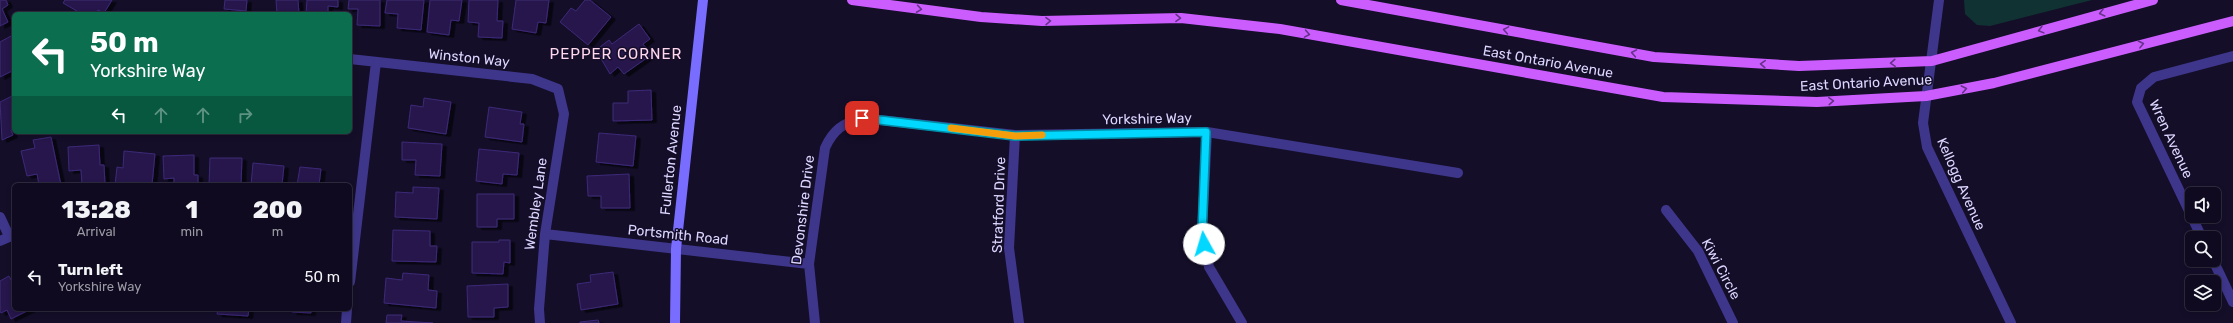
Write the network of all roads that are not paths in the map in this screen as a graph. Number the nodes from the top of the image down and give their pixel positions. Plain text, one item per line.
1 (703, 0) edge
2 (852, 0) edge
3 (1341, 0) edge
4 (1939, 0) edge
5 (2153, 0) edge
6 (2233, 21) edge
7 (2233, 56) edge
8 (352, 59) edge
9 (1932, 61) junction
10 (376, 62) junction
11 (558, 89) joint
12 (1926, 96) junction
13 (837, 129) joint
14 (1206, 132) junction
15 (1015, 136) junction
16 (1458, 173) dead end
17 (1666, 210) dead end
18 (0, 217) edge
19 (2199, 231) edge
20 (545, 234) junction
21 (8, 237) edge
22 (352, 245) edge
23 (676, 249) junction
24 (809, 264) junction
25 (2217, 267) edge
26 (2230, 287) edge
27 (2233, 302) edge
28 (347, 311) edge
29 (346, 323) edge
30 (540, 323) edge
31 (675, 323) edge
32 (815, 323) edge
33 (1019, 323) edge
34 (1242, 323) edge
35 (1733, 323) edge
36 (2011, 323) edge

1 - 23 main road, Fullerton Avenue
2 -> 12 main road, East Ontario Avenue
9 -> 3 main road, East Ontario Avenue
4 - 9 street, Kellogg Avenue
5 -> 9 main road, East Ontario Avenue
12 -> 6 main road, East Ontario Avenue
7 - 19 street, Wren Avenue
8 - 10 street, Winston Way
9 - 12 street, Kellogg Avenue
10 - 11 street, Winston Way
10 - 22 street
11 - 20 street, Wembley Lane
12 - 36 street, Kellogg Avenue
13 - 15 street, Yorkshire Way
13 - 24 street, Devonshire Drive
14 - 15 street, Yorkshire Way
14 - 16 street, Yorkshire Way
14 - 34 street
15 - 33 street, Stratford Drive
17 - 35 street, Kiwi Circle
18 - 21 street
20 - 23 street, Portsmith Road
20 - 30 street, Wembley Lane
23 - 24 street, Portsmith Road
23 - 31 main road, Fullerton Avenue
24 - 32 street, Devonshire Drive
25 - 26 street
26 - 27 street
28 - 29 street

